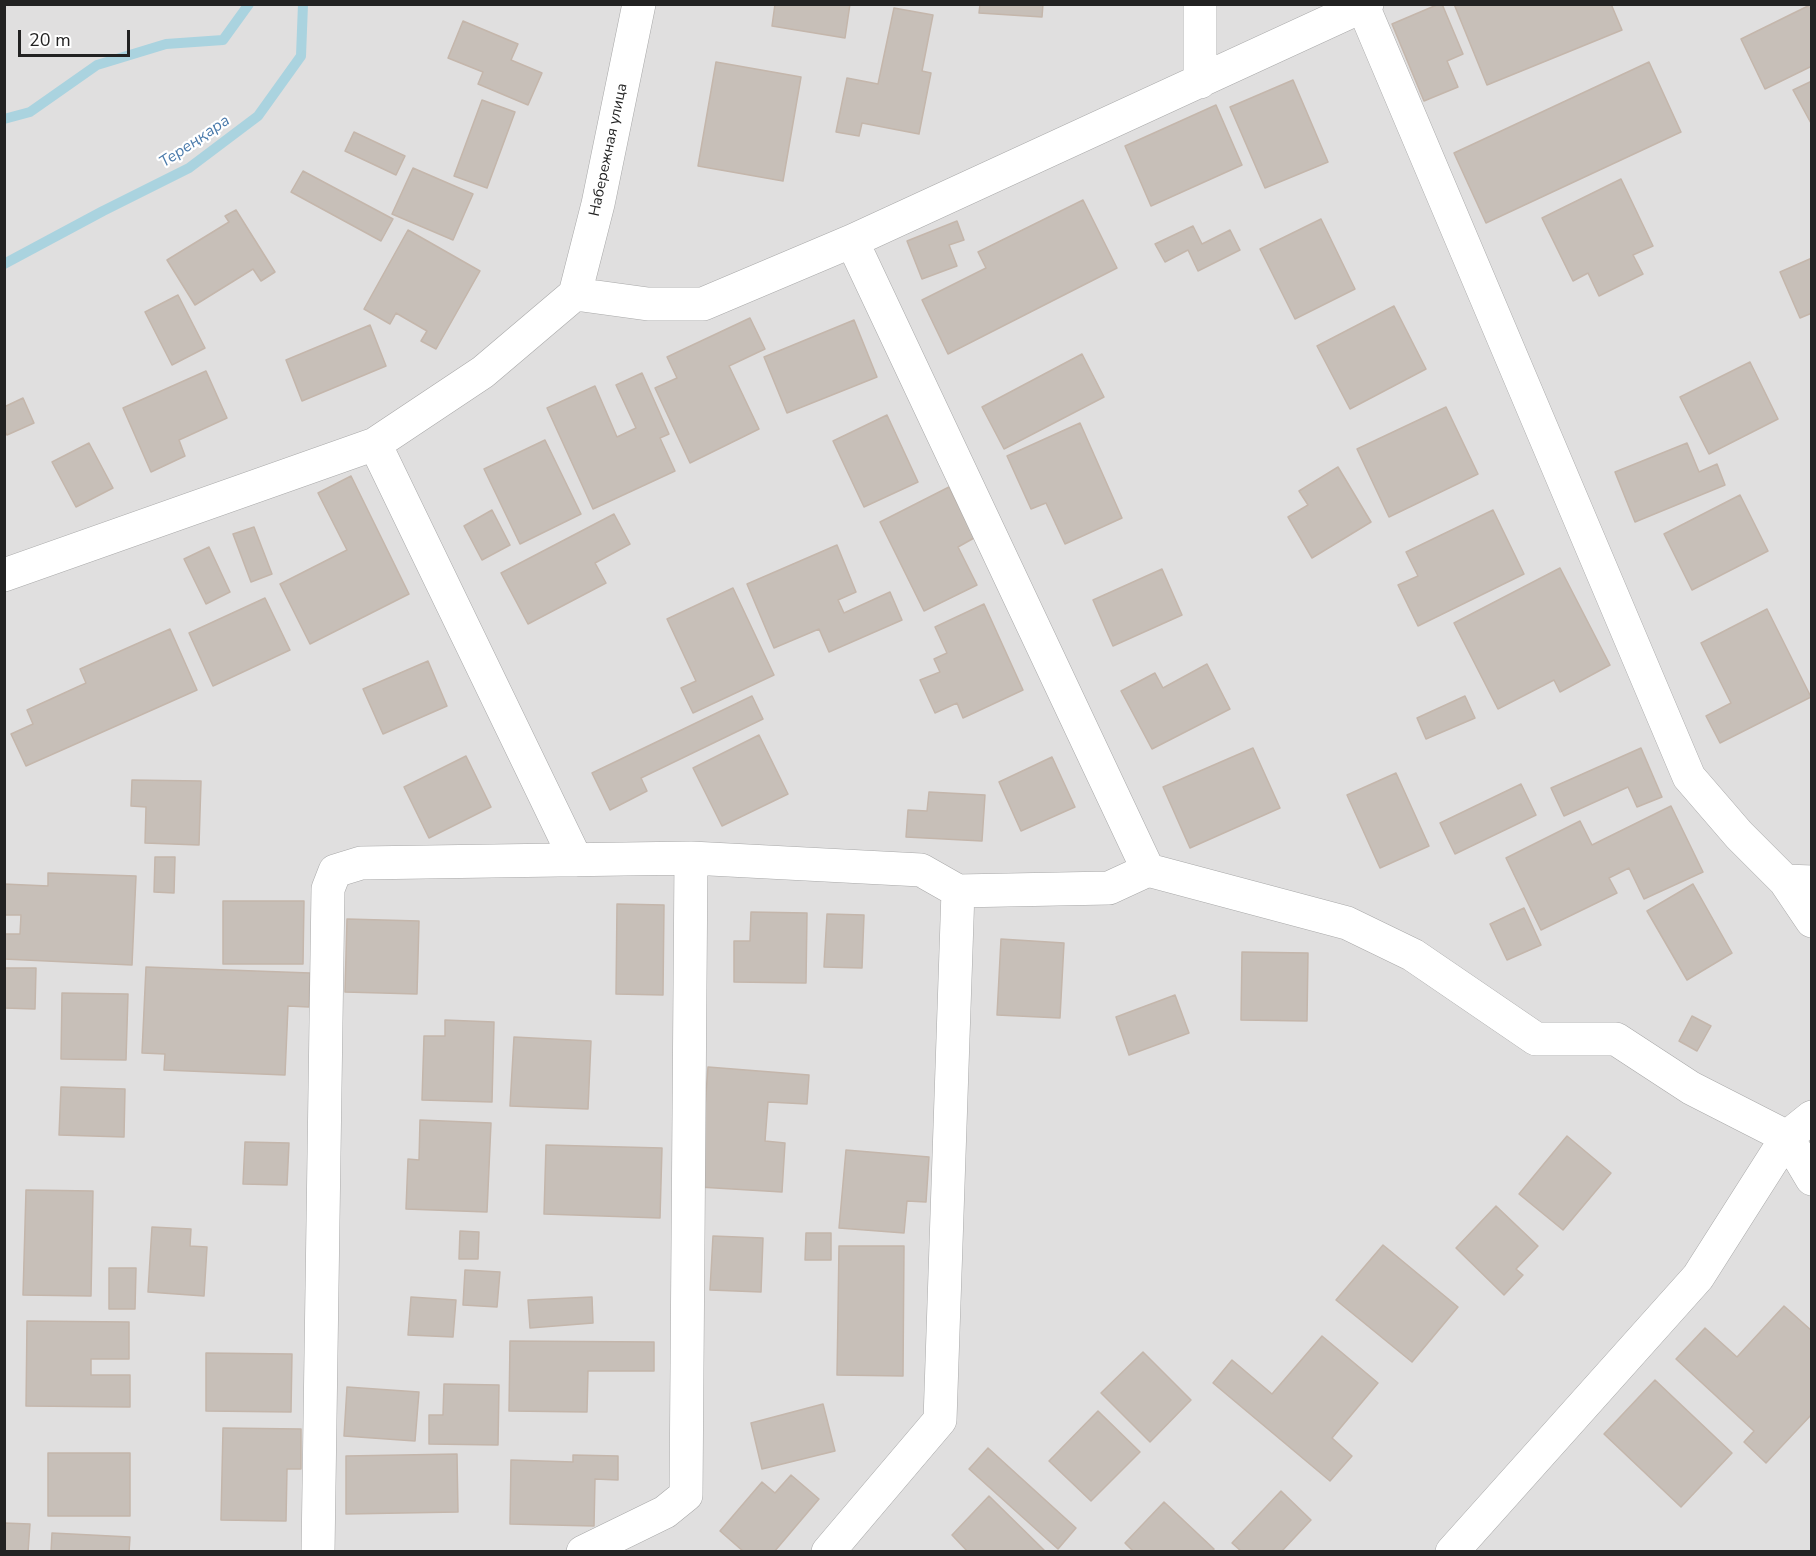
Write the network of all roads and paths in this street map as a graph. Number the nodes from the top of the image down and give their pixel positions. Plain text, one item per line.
1 (639, 4) edge
2 (1200, 4) edge
3 (1365, 5) edge
4 (1200, 82) junction
5 (852, 242) junction
6 (575, 294) junction
7 (375, 444) junction
8 (4, 575) edge
9 (691, 858) junction
10 (576, 860) junction
11 (1148, 870) junction
12 (1798, 882) edge
13 (958, 891) junction
14 (1812, 921) edge
15 (1812, 1117) edge
16 (1787, 1137) junction
17 (1812, 1179) edge
18 (318, 1551) edge
19 (583, 1551) edge
20 (828, 1551) edge
21 (1452, 1551) edge

1 - 6 street, Набережная улица
2 - 4 street
3 - 4 street
3 - 12 street
4 - 5 street
5 - 6 street
5 - 11 street
6 - 7 street
7 - 8 street
7 - 10 street
9 - 10 street
9 - 13 street
9 - 19 street
10 - 18 street
11 - 13 street
11 - 16 street
12 - 14 street
13 - 20 street
15 - 16 street
16 - 17 street
16 - 21 street

